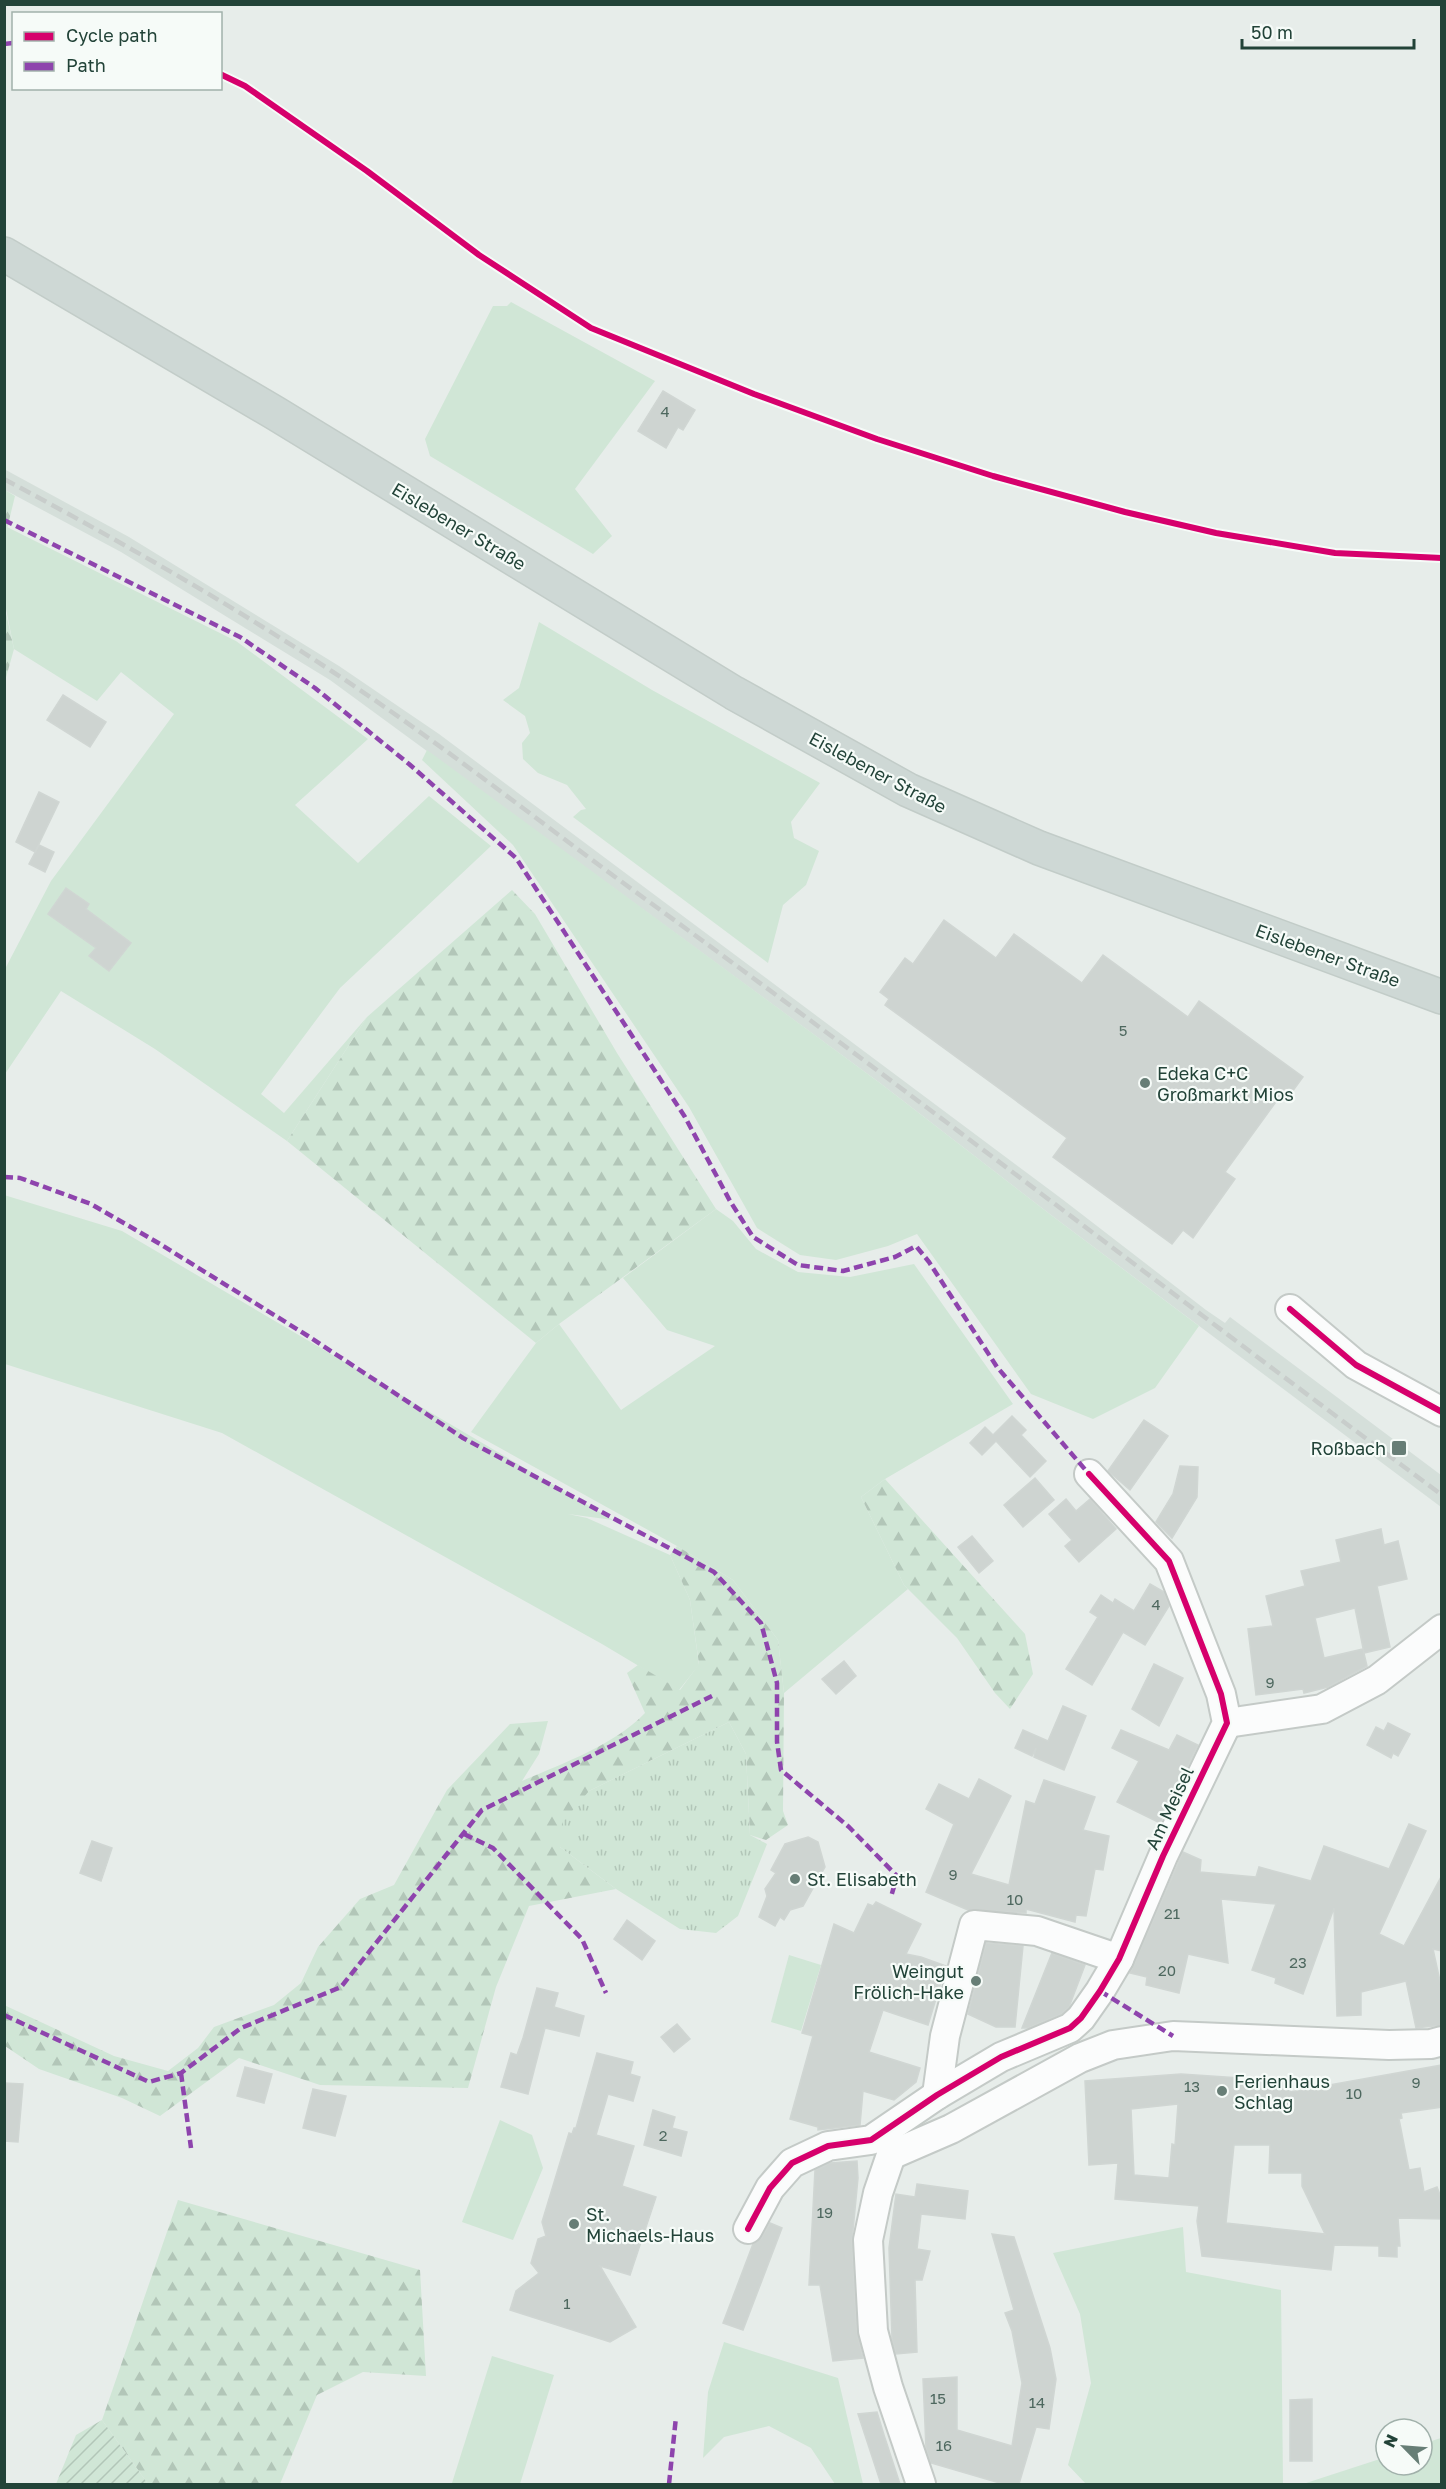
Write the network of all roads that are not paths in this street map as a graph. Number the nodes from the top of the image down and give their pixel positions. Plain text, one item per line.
1 (4, 254) edge
2 (1442, 997) edge
3 (1290, 1309) dead end
4 (1442, 1412) edge
5 (1089, 1474) dead end
6 (1442, 1629) edge
7 (1227, 1723) junction
8 (1119, 1959) junction
9 (1442, 2041) edge
10 (938, 2095) junction
11 (881, 2147) junction
12 (748, 2229) dead end
13 (921, 2484) edge

1 - 2 main road, Eislebener Straße
3 - 4 street
5 - 7 street
6 - 7 street
7 - 8 street, Am Meisel
8 - 10 street, Am Meisel
8 - 10 street
9 - 11 street
10 - 11 street, Am Meisel
11 - 12 street
11 - 13 street

